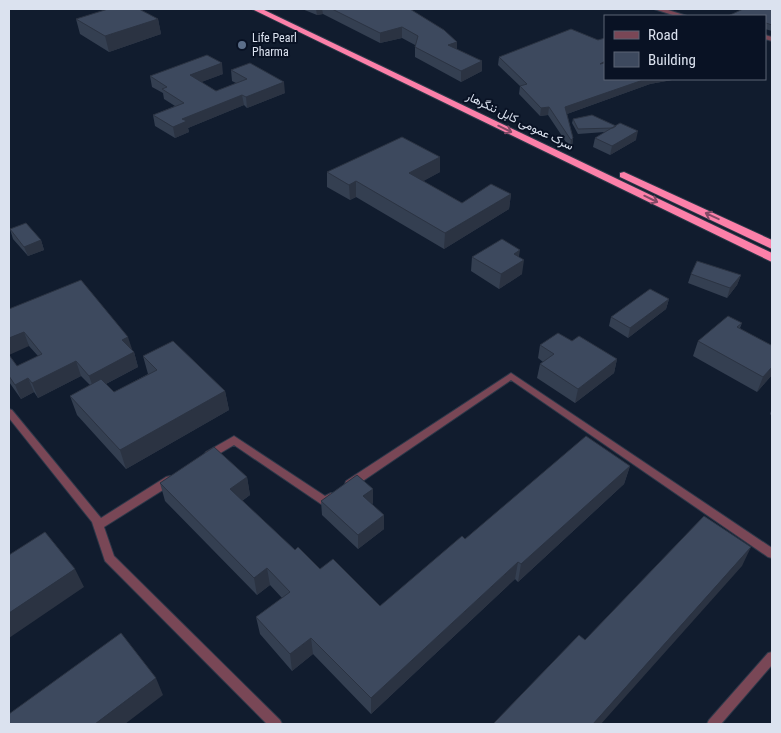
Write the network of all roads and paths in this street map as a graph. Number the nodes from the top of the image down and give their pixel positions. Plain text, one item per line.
1 (256, 9) edge
2 (275, 9) edge
3 (658, 9) edge
4 (679, 15) edge
5 (311, 31) junction
6 (736, 234) junction
7 (772, 245) edge
8 (772, 258) edge
9 (9, 412) edge
10 (200, 461) edge
11 (183, 472) edge
12 (99, 525) junction
13 (772, 554) edge
14 (772, 657) edge
15 (276, 724) edge
16 (713, 724) edge

1 - 5 highway, سرک عمومی کابل ننگرهار
2 - 5 highway, سرک عمومی کابل ننگرهار
3 - 4 street
5 - 6 highway, سرک عمومی کابل ننگرهار
6 - 7 highway, سرک عمومی کابل ننگرهار
6 - 8 highway, سرک عمومی کابل ننگرهار
9 - 12 lane
10 - 13 lane
11 - 12 lane
12 - 15 lane
14 - 16 lane

